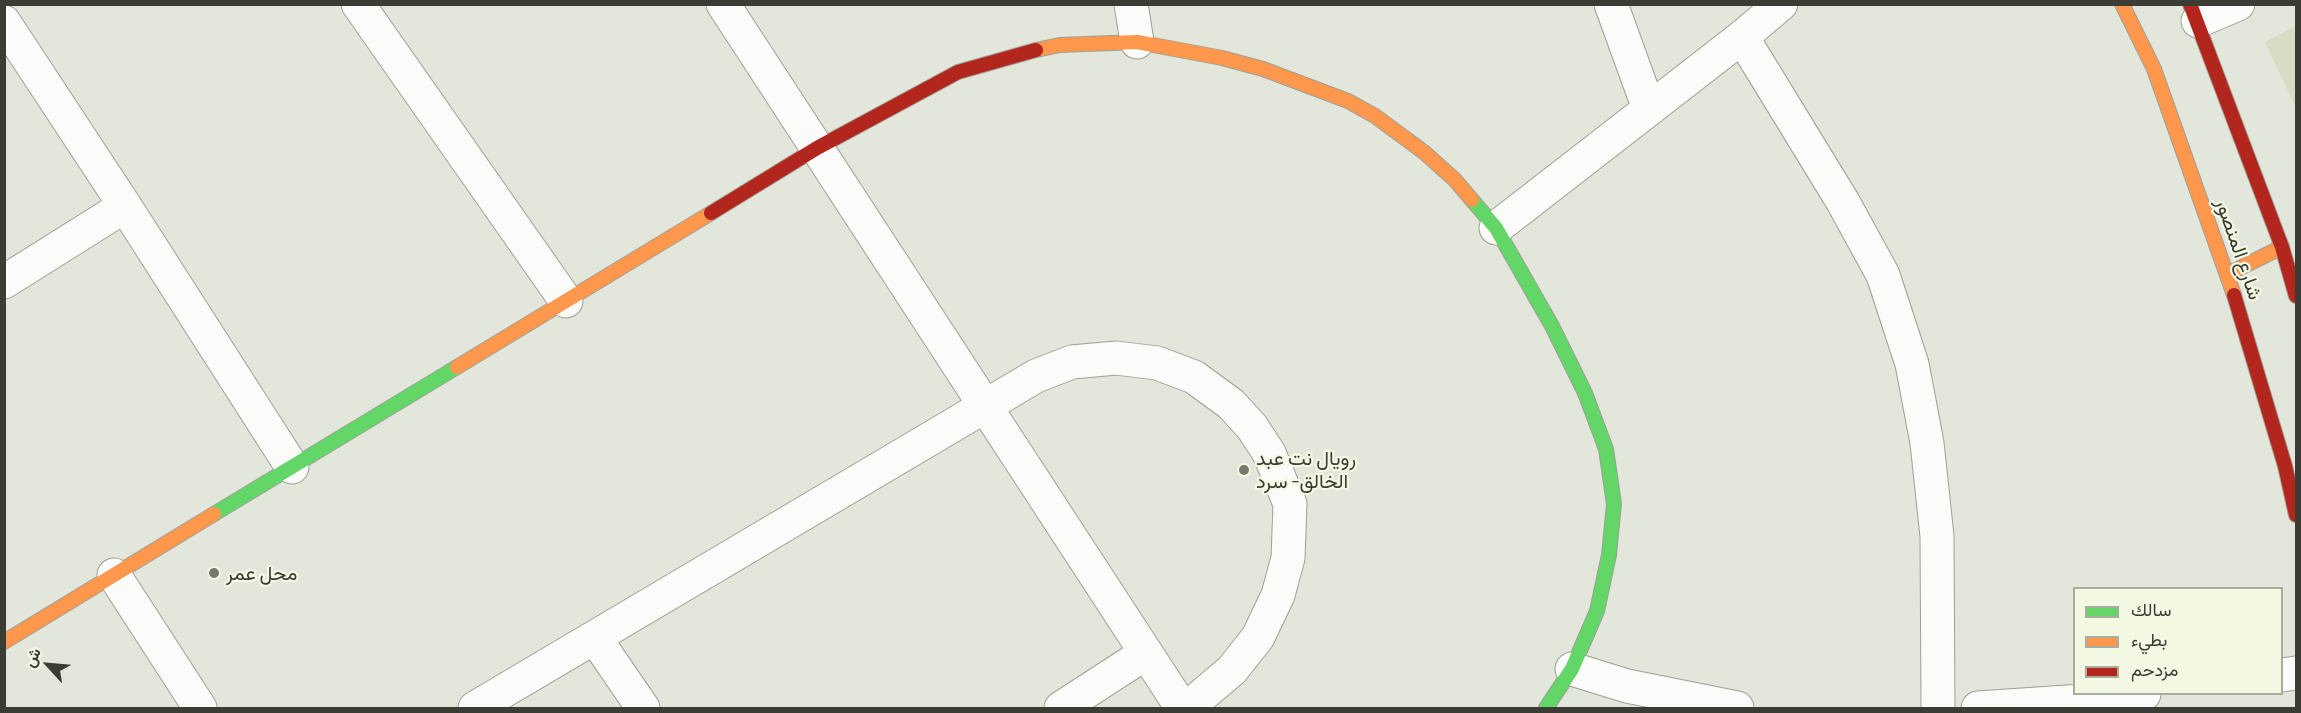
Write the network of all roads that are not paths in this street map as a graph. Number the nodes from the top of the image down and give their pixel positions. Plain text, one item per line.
1 (358, 4) edge
2 (723, 4) edge
3 (1131, 4) edge
4 (1611, 4) edge
5 (1781, 4) edge
6 (2121, 4) edge
7 (2238, 4) edge
8 (2194, 13) edge
9 (4, 22) edge
10 (1742, 37) junction
11 (1137, 42) junction
12 (1649, 109) junction
13 (817, 148) junction
14 (125, 206) junction
15 (1496, 228) junction
16 (2282, 248) junction
17 (2228, 274) junction
18 (4, 282) edge
19 (2296, 296) edge
20 (566, 301) junction
21 (985, 407) junction
22 (292, 467) junction
23 (2296, 515) edge
24 (114, 575) junction
25 (595, 638) junction
26 (4, 642) edge
27 (1146, 654) junction
28 (1572, 669) junction
29 (2135, 695) edge
30 (2096, 704) edge
31 (200, 708) edge
32 (475, 708) edge
33 (643, 708) edge
34 (1061, 708) edge
35 (1182, 708) edge
36 (1187, 708) edge
37 (1546, 708) edge
38 (1737, 708) edge
39 (1938, 708) edge
40 (1978, 708) edge

1 - 20 street
2 - 13 street
3 - 11 street
4 - 12 street
5 - 10 street
6 - 17 street, شارع المنصور
7 - 8 street
8 - 16 street, شارع المنصور
9 - 14 street
10 - 12 street
10 - 39 street
11 - 13 street
11 - 15 street
12 - 15 street
13 - 20 street
13 - 21 street
14 - 18 street
14 - 22 street
15 - 28 street
16 - 17 street
16 - 19 street, شارع المنصور
17 - 23 street, شارع المنصور
20 - 22 street
21 - 25 street
21 - 27 street
21 - 36 street
22 - 24 street
24 - 26 street
24 - 31 street
25 - 32 street
25 - 33 street
27 - 34 street
27 - 35 street
28 - 37 street
28 - 38 street
29 - 30 street
30 - 40 street

